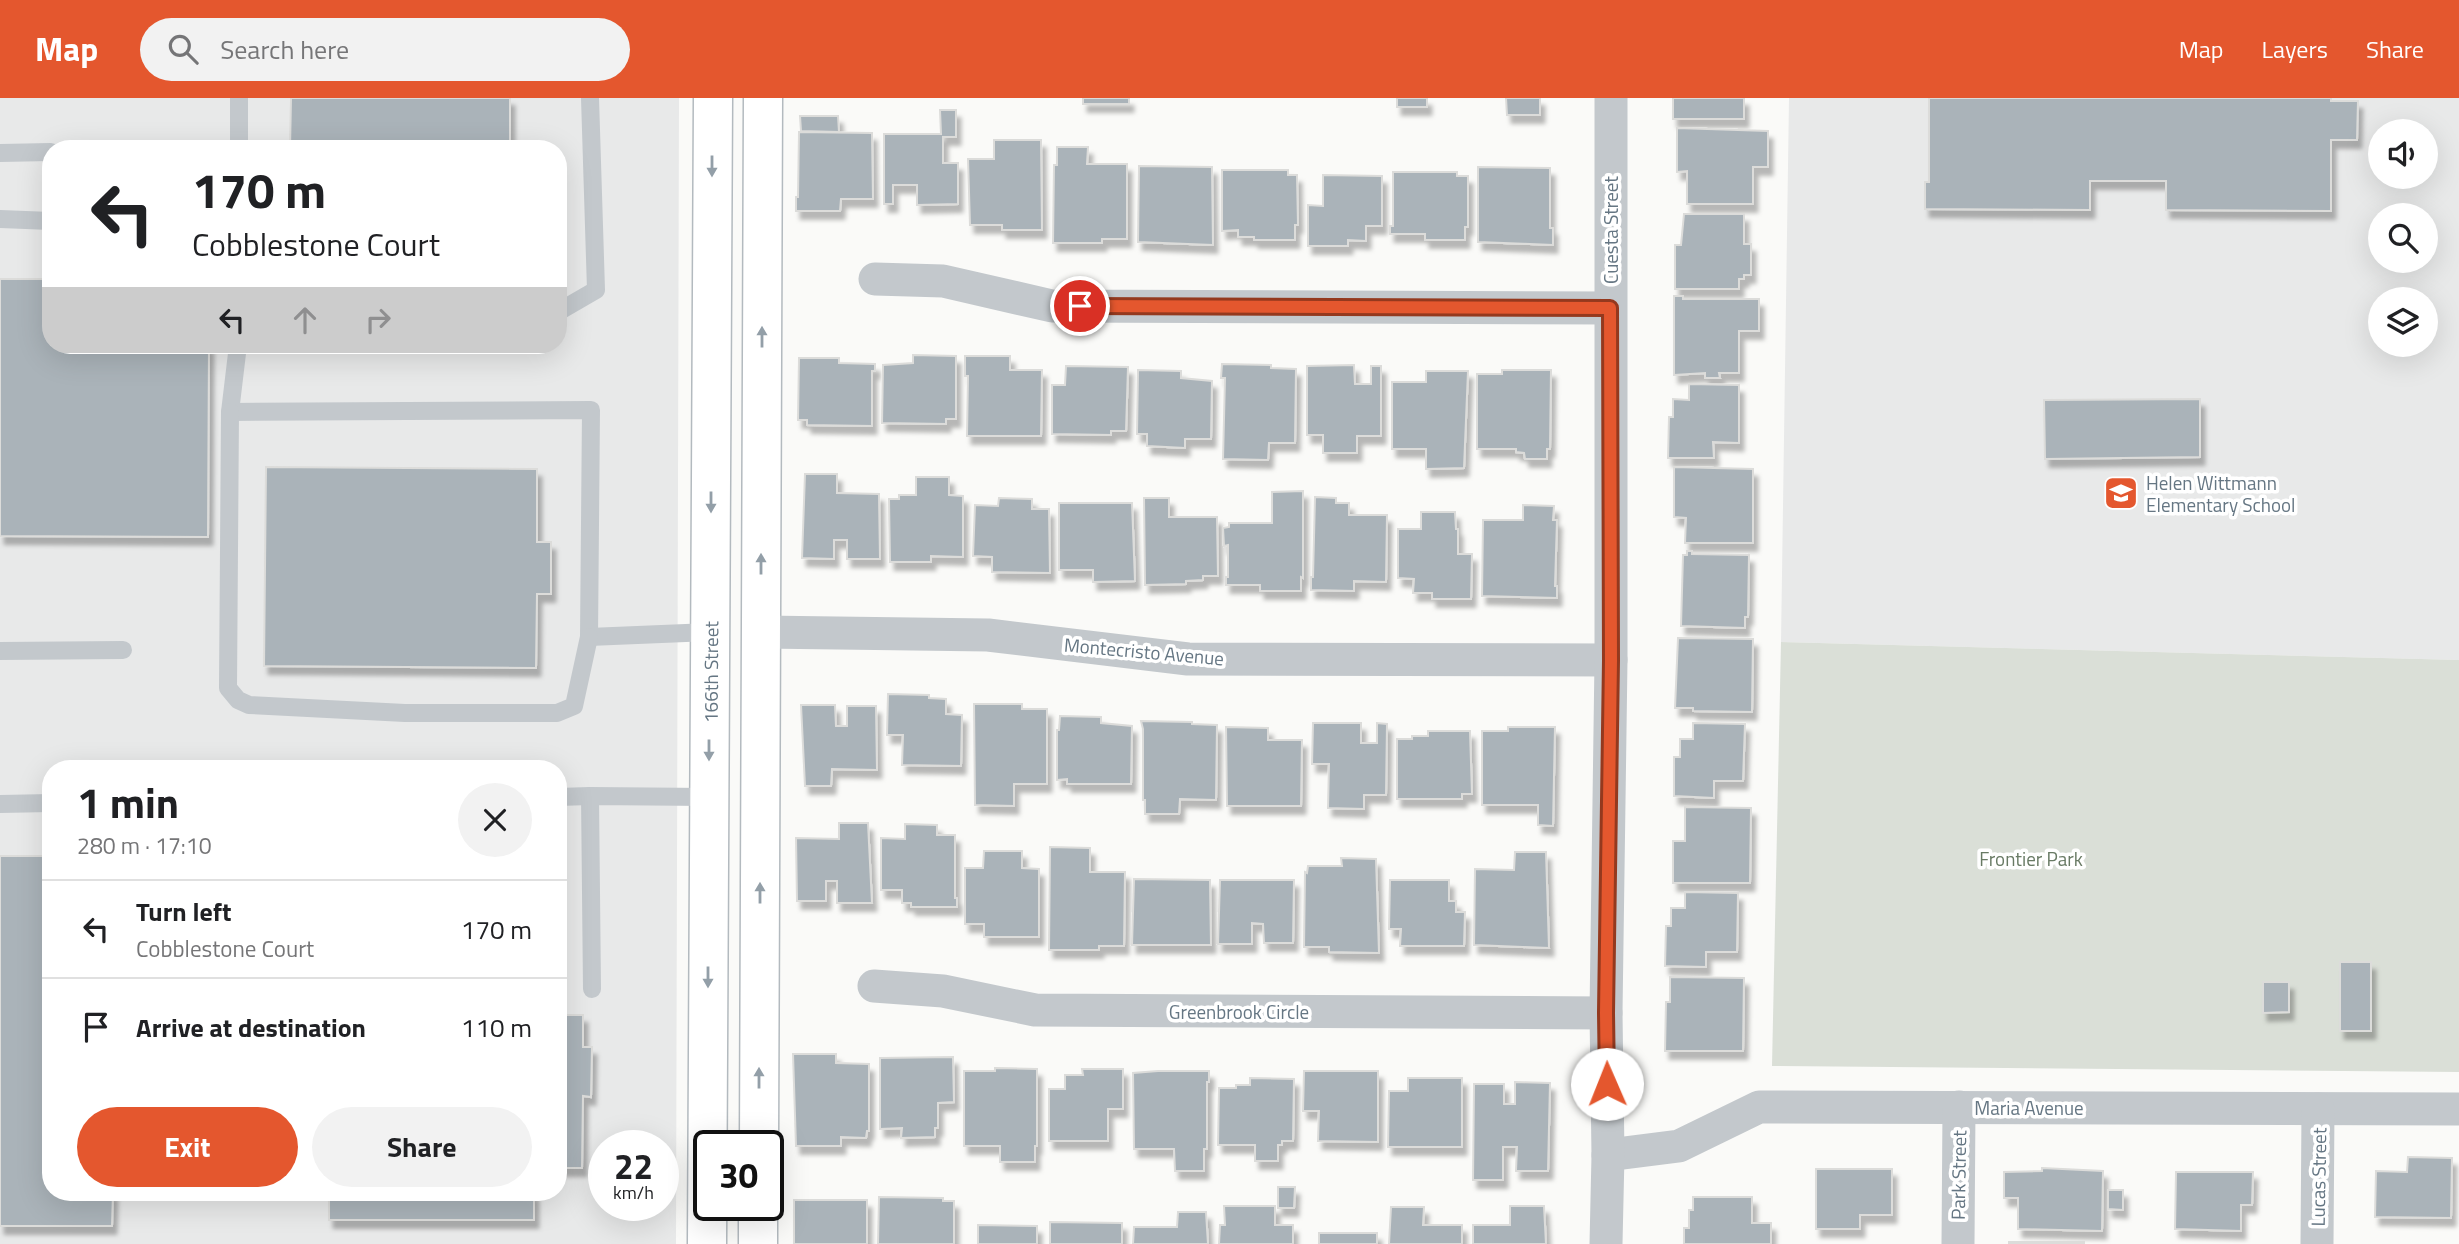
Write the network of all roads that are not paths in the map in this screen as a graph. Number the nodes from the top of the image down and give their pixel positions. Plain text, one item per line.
1 (239, 98) edge
2 (590, 98) edge
3 (713, 98) edge
4 (763, 98) edge
5 (1611, 98) edge
6 (239, 140) edge
7 (42, 152) edge
8 (0, 153) edge
9 (0, 219) edge
10 (42, 221) edge
11 (875, 279) dead end
12 (567, 308) edge
13 (1610, 308) junction
14 (236, 354) edge
15 (230, 412) junction
16 (710, 632) junction
17 (761, 632) junction
18 (589, 637) junction
19 (123, 650) dead end
20 (0, 651) edge
21 (1611, 660) junction
22 (590, 796) junction
23 (567, 797) edge
24 (709, 797) junction
25 (42, 803) edge
26 (0, 804) edge
27 (874, 986) dead end
28 (592, 989) dead end
29 (1606, 1013) junction
30 (1959, 1107) junction
31 (2318, 1109) junction
32 (2459, 1109) edge
33 (759, 1130) edge
34 (1608, 1156) junction
35 (758, 1221) edge
36 (707, 1244) edge
37 (758, 1244) edge
38 (1606, 1244) edge
39 (1958, 1244) edge
40 (2317, 1244) edge

1 - 6 lane
2 - 12 lane
3 -> 16 street, 166th Street
17 -> 4 street
5 - 13 street, Cuesta Street
7 - 8 lane
9 - 10 lane
11 - 13 street
13 - 21 street, Cuesta Street
14 - 15 lane
15 - 18 lane
15 - 18 lane
16 - 17 street
16 - 18 lane
16 -> 24 street, 166th Street
17 - 21 street, Montecristo Avenue
33 -> 17 street
19 - 20 lane
21 - 29 street, Cuesta Street
22 - 23 lane
22 - 24 lane
22 - 28 lane
24 -> 36 street, 166th Street
25 - 26 lane
27 - 29 street, Greenbrook Circle
29 - 34 street, Cuesta Street
30 - 31 street, Maria Avenue
30 - 34 street, Maria Avenue
30 - 39 street, Park Street
31 - 32 street, Maria Avenue
31 - 40 street, Lucas Street
34 - 38 street, Cuesta Street
35 - 37 street

